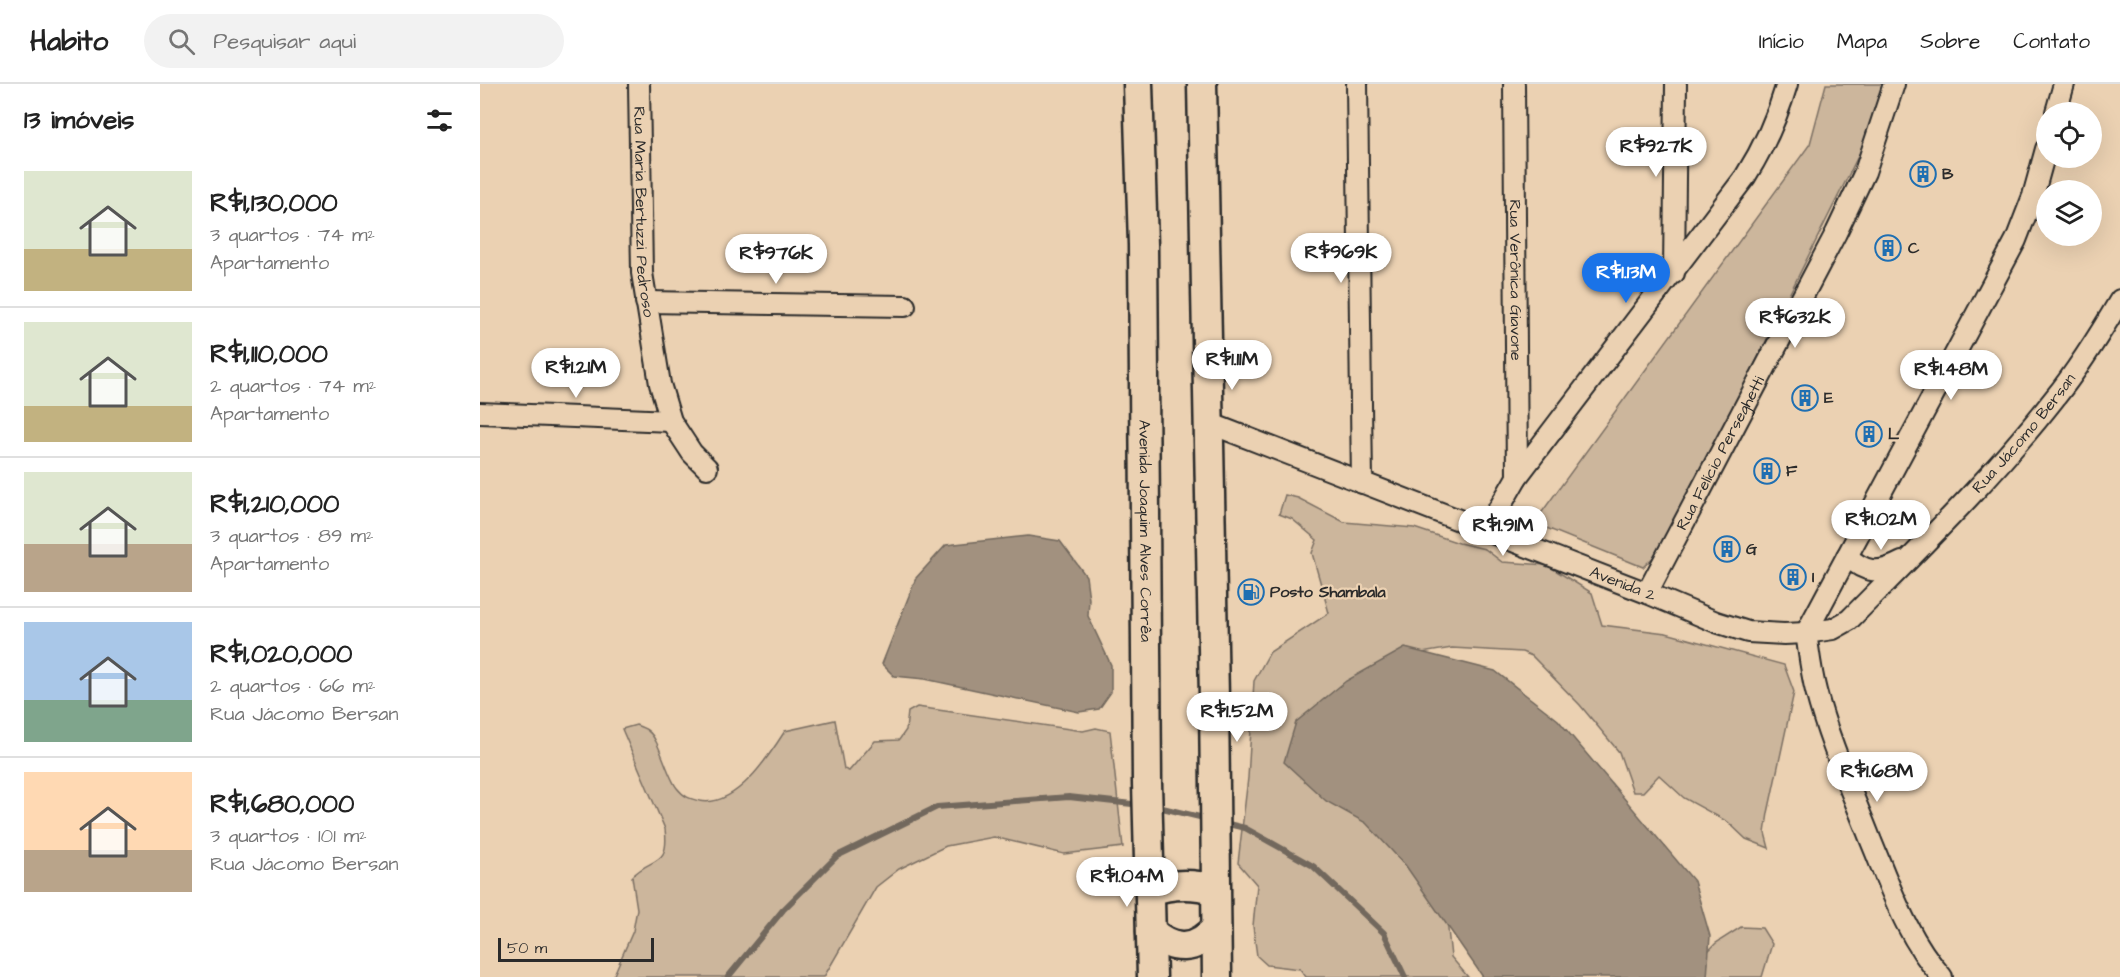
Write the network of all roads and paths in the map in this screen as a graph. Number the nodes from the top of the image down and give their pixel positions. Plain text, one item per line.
1 (639, 84) edge
2 (1138, 84) edge
3 (1202, 84) edge
4 (1357, 84) edge
5 (1514, 84) edge
6 (1676, 84) edge
7 (1787, 84) edge
8 (1894, 84) edge
9 (2064, 84) edge
10 (2059, 102) edge
11 (2041, 168) edge
12 (1674, 273) junction
13 (2120, 300) edge
14 (646, 302) junction
15 (905, 306) dead end
16 (480, 413) edge
17 (671, 421) junction
18 (1209, 423) junction
19 (707, 468) dead end
20 (1517, 477) junction
21 (1362, 483) junction
22 (1486, 531) junction
23 (1846, 556) junction
24 (1912, 556) junction
25 (1647, 593) junction
26 (1806, 633) junction
27 (1215, 889) junction
28 (1150, 891) junction
29 (1216, 928) junction
30 (1151, 931) junction
31 (1152, 977) edge
32 (1217, 977) edge
33 (1942, 977) edge

1 - 14 street, Rua Maria Bertuzzi Pedroso
2 - 28 main road, Avenida Joaquim Alves Corrêa
3 - 18 main road
4 - 21 street
5 - 20 street, Rua Verônica Giavone
6 - 12 street
7 - 12 street
8 - 25 street, Rua Felício Perseghetti
9 - 10 street
11 - 23 street
12 - 20 street
13 - 24 street, Rua Jácomo Bersan
14 - 15 street
14 - 17 street, Rua Maria Bertuzzi Pedroso
16 - 17 street
17 - 19 street, Rua Maria Bertuzzi Pedroso
18 - 21 street, Avenida 2
18 - 27 main road
20 - 22 street
21 - 22 street, Avenida 2
22 - 25 street, Avenida 2
23 - 24 street, Rua Jácomo Bersan
23 - 26 street
24 - 26 street, Rua Jácomo Bersan
25 - 26 street, Avenida 2
26 - 33 street
27 - 28 main road
27 - 29 main road
28 - 30 main road, Avenida Joaquim Alves Corrêa
29 - 30 main road
29 - 32 main road
30 - 31 main road, Avenida Joaquim Alves Corrêa

